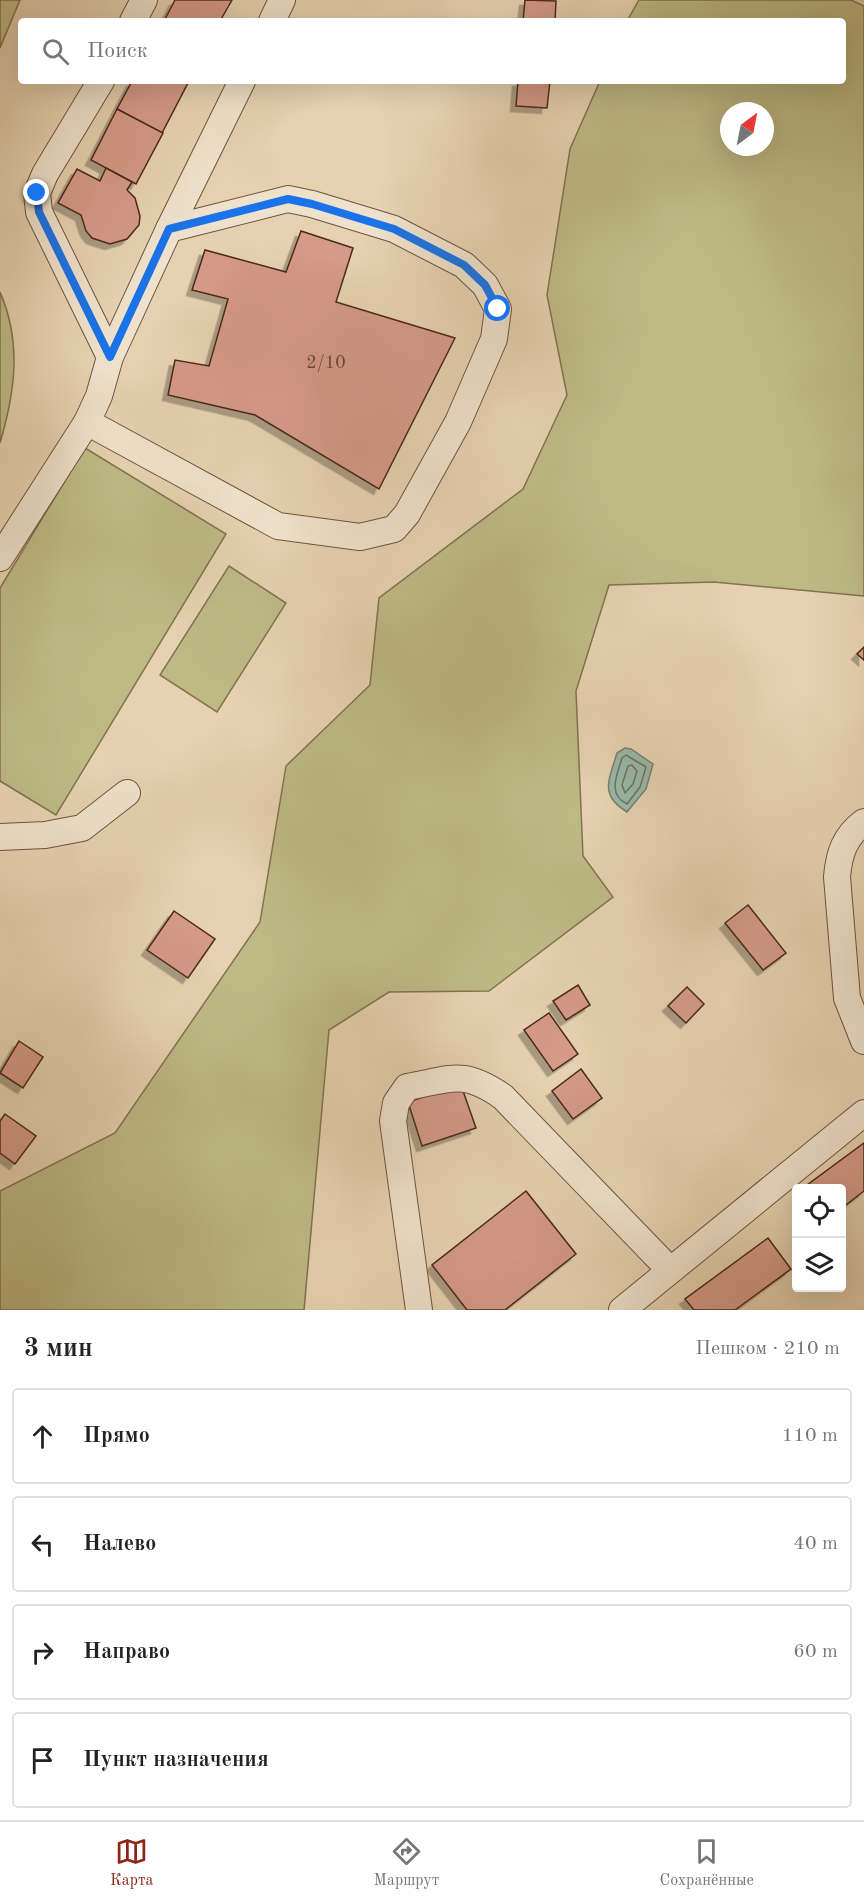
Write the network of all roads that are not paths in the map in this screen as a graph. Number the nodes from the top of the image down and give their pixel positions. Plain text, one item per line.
1 (144, 0) edge
2 (282, 0) edge
3 (135, 18) edge
4 (273, 18) edge
5 (99, 84) edge
6 (241, 84) edge
7 (169, 229) junction
8 (110, 357) junction
9 (87, 422) junction
10 (0, 558) edge
11 (127, 793) dead end
12 (864, 822) edge
13 (0, 837) edge
14 (864, 1041) edge
15 (864, 1113) edge
16 (670, 1270) junction
17 (419, 1310) edge
18 (622, 1310) edge

1 - 3 street
2 - 4 street
5 - 8 street
6 - 7 street
7 - 8 street
7 - 9 street
8 - 9 street
9 - 10 street
11 - 13 street
12 - 14 street
15 - 16 street
16 - 17 street
16 - 18 street

